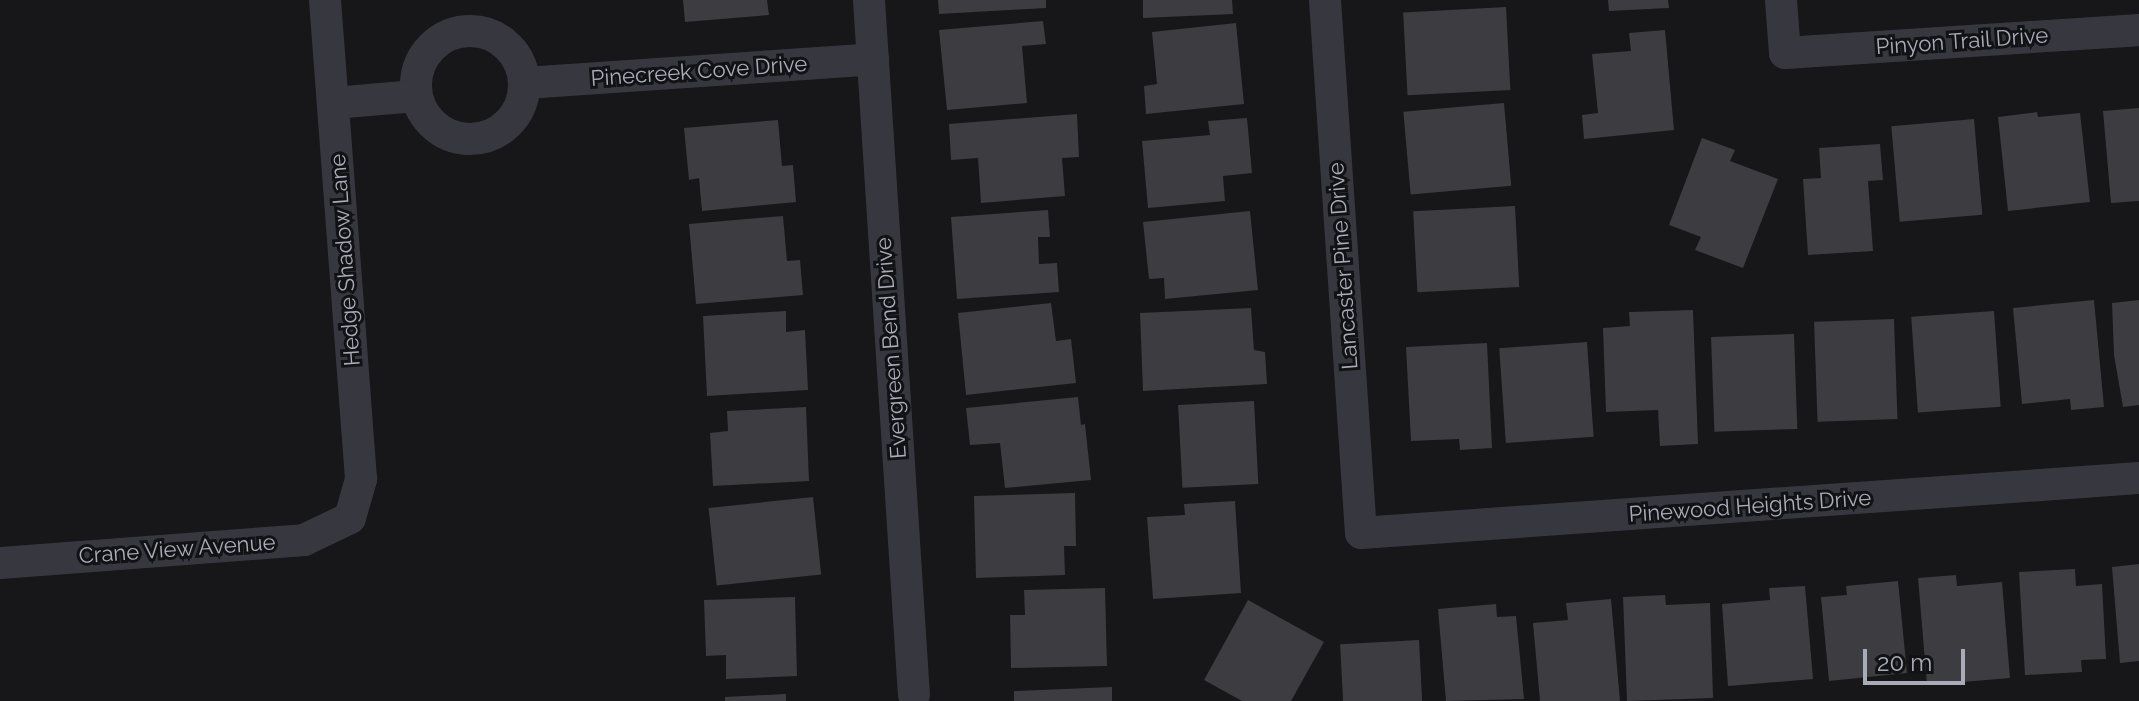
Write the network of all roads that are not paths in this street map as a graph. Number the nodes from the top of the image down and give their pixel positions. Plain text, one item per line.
1 (325, 0) edge
2 (869, 0) edge
3 (1325, 0) edge
4 (1781, 0) edge
5 (2139, 30) edge
6 (873, 59) junction
7 (525, 83) junction
8 (416, 96) junction
9 (334, 103) junction
10 (2139, 478) edge
11 (350, 518) joint
12 (1361, 533) joint
13 (0, 563) edge
14 (914, 695) dead end

1 - 9 street, Hedge Shadow Lane
2 - 6 street, Evergreen Bend Drive
3 - 12 street, Lancaster Pine Drive
4 - 5 street, Pinyon Trail Drive
6 - 7 street, Pinecreek Cove Drive
6 - 14 street, Evergreen Bend Drive
7 - 8 street
7 - 8 street
8 - 9 street
9 - 11 street, Hedge Shadow Lane
10 - 12 street, Pinewood Heights Drive
11 - 13 street, Crane View Avenue

